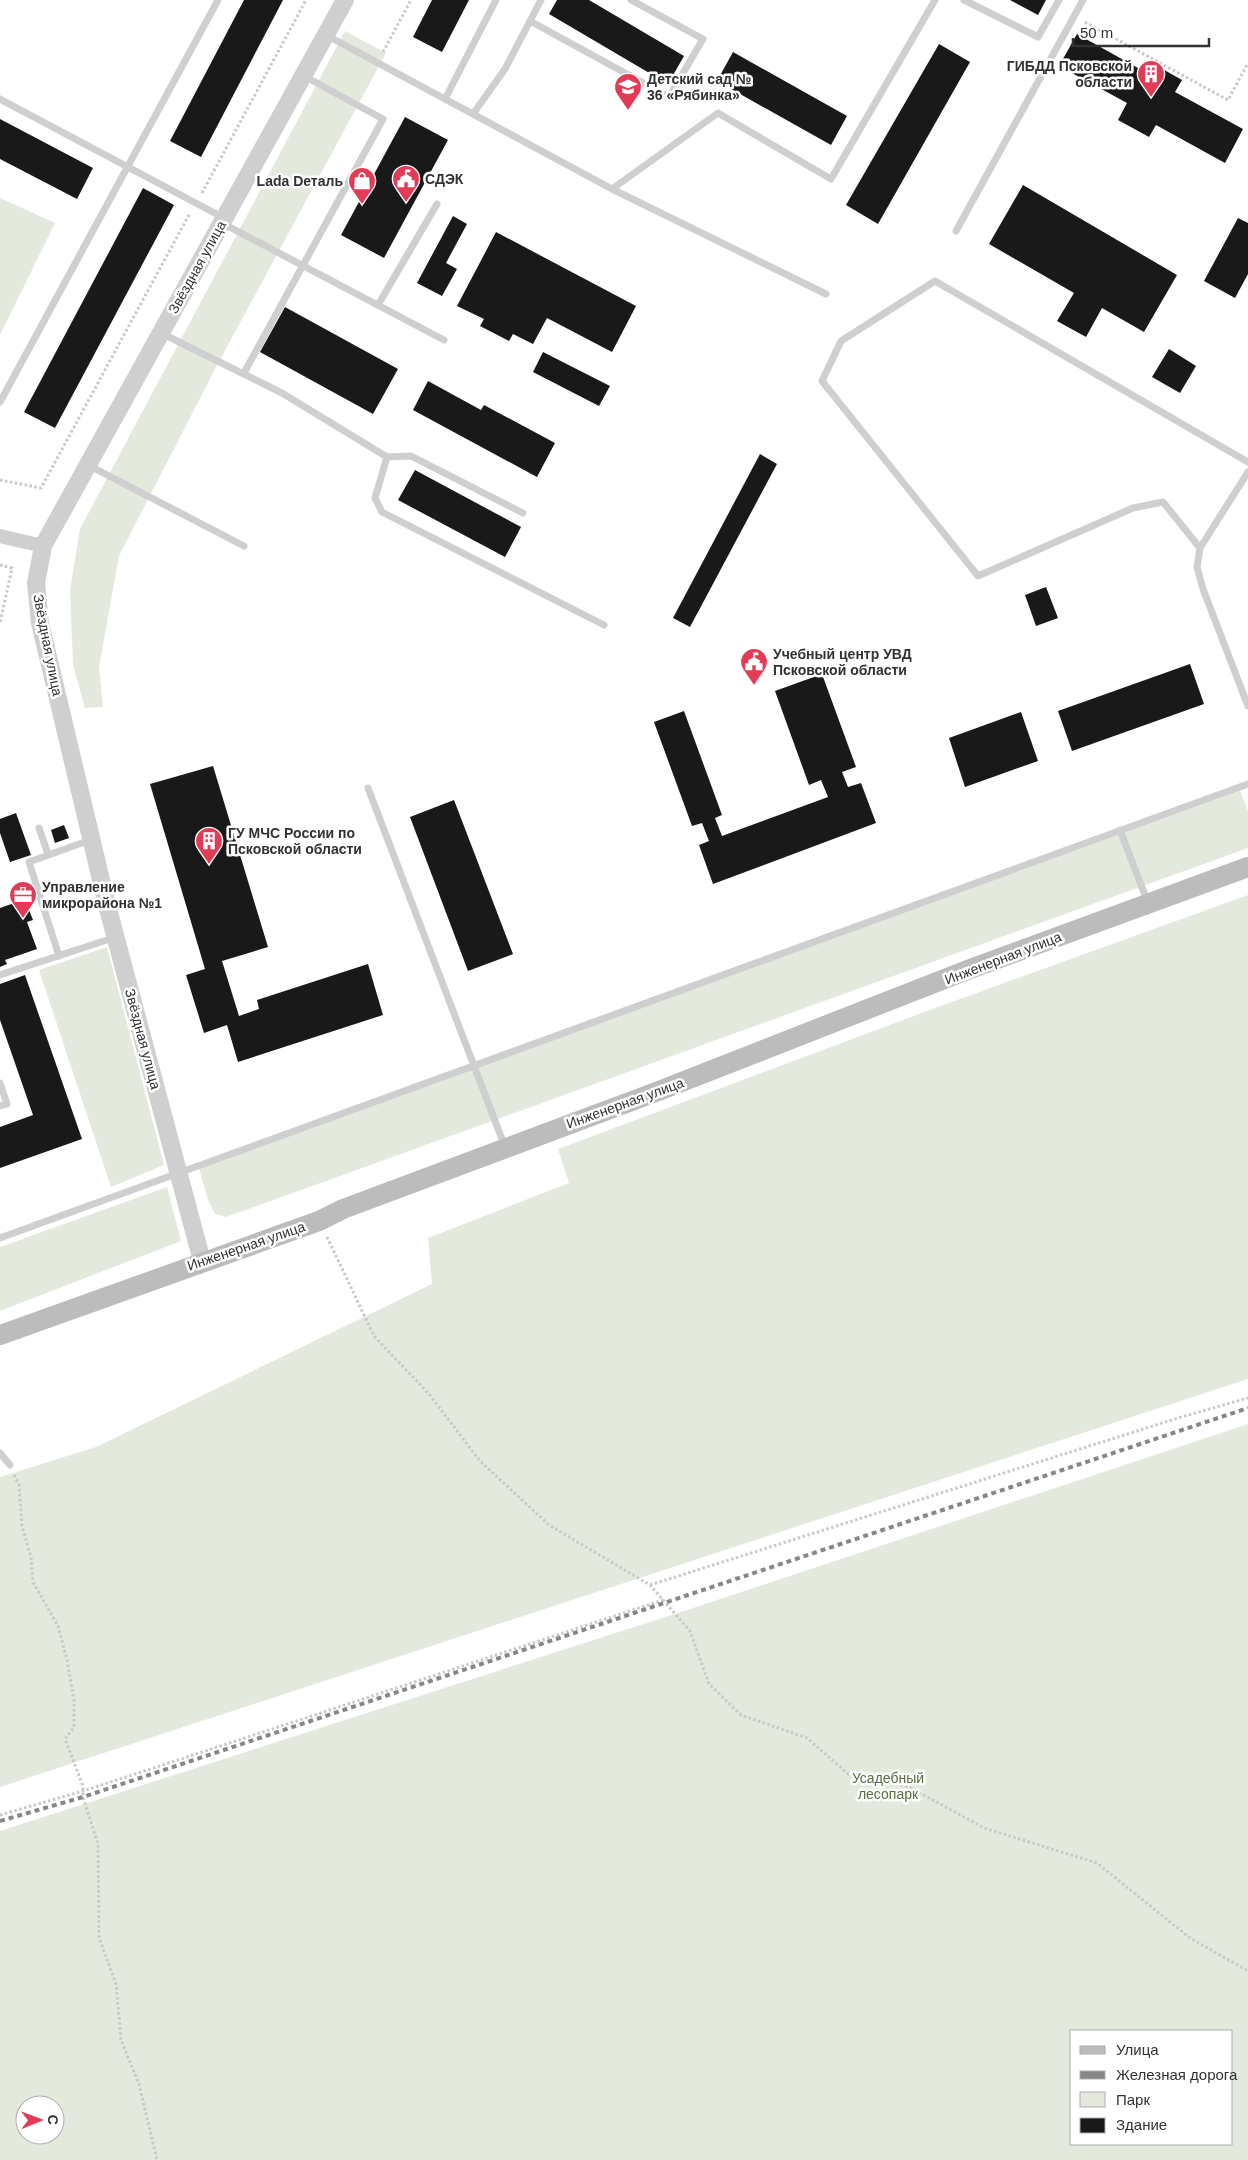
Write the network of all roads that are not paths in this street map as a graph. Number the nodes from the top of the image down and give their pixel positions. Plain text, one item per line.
1 (218, 0) edge
2 (345, 0) edge
3 (496, 0) edge
4 (541, 0) edge
5 (631, 0) edge
6 (935, 0) edge
7 (964, 0) edge
8 (1059, 0) edge
9 (1083, 0) edge
10 (530, 21) junction
11 (326, 35) junction
12 (303, 76) junction
13 (0, 99) edge
14 (445, 99) junction
15 (473, 114) junction
16 (128, 167) junction
17 (612, 189) junction
18 (437, 204) dead end
19 (223, 220) junction
20 (956, 231) dead end
21 (302, 265) junction
22 (826, 294) dead end
23 (378, 305) junction
24 (161, 333) junction
25 (444, 340) dead end
26 (244, 373) junction
27 (0, 402) edge
28 (387, 457) junction
29 (1248, 462) edge
30 (88, 465) junction
31 (1248, 472) edge
32 (523, 513) dead end
33 (0, 536) edge
34 (43, 546) junction
35 (244, 546) dead end
36 (1200, 548) junction
37 (604, 625) dead end
38 (1248, 706) edge
39 (1248, 784) edge
40 (368, 788) dead end
41 (39, 828) dead end
42 (1120, 830) junction
43 (91, 839) junction
44 (48, 854) junction
45 (1248, 868) edge
46 (1148, 904) junction
47 (116, 938) junction
48 (59, 956) junction
49 (0, 975) edge
50 (474, 1066) junction
51 (0, 1083) edge
52 (0, 1106) edge
53 (505, 1148) junction
54 (178, 1173) junction
55 (0, 1238) edge
56 (202, 1261) junction
57 (0, 1335) edge
58 (0, 1453) edge
59 (10, 1465) road end

1 - 16 lane
2 - 11 street, Звёздная улица
3 - 14 lane
4 - 10 lane
5 - 10 lane
6 - 17 lane
7 - 8 lane
9 - 20 lane
10 - 15 lane
11 - 12 street, Звёздная улица
11 - 14 lane
12 - 19 street, Звёздная улица
12 - 21 lane
13 - 16 lane
14 - 15 lane
15 - 17 lane
16 - 19 lane
16 - 27 lane
17 - 22 lane
18 - 23 lane
19 - 21 lane
19 - 24 street, Звёздная улица
21 - 23 lane
21 - 26 lane
23 - 25 lane
24 - 26 lane
24 - 30 street, Звёздная улица
26 - 28 lane
28 - 32 lane
28 - 37 lane
29 - 36 lane
30 - 34 street, Звёздная улица
30 - 35 lane
31 - 36 lane
33 - 34 street
34 - 43 street, Звёздная улица
36 - 38 lane
39 - 42 lane
40 - 50 lane
41 - 44 lane
42 - 46 lane
42 - 50 lane
43 - 44 lane
43 - 47 street, Звёздная улица
44 - 48 lane
45 - 46 main road, Инженерная улица
46 - 53 main road, Инженерная улица
47 - 48 lane
47 - 54 street, Звёздная улица
48 - 49 lane
50 - 53 lane
50 - 54 lane
51 - 52 lane
53 - 56 main road, Инженерная улица
54 - 55 lane
54 - 56 street, Звёздная улица
56 - 57 main road, Инженерная улица
58 - 59 lane

